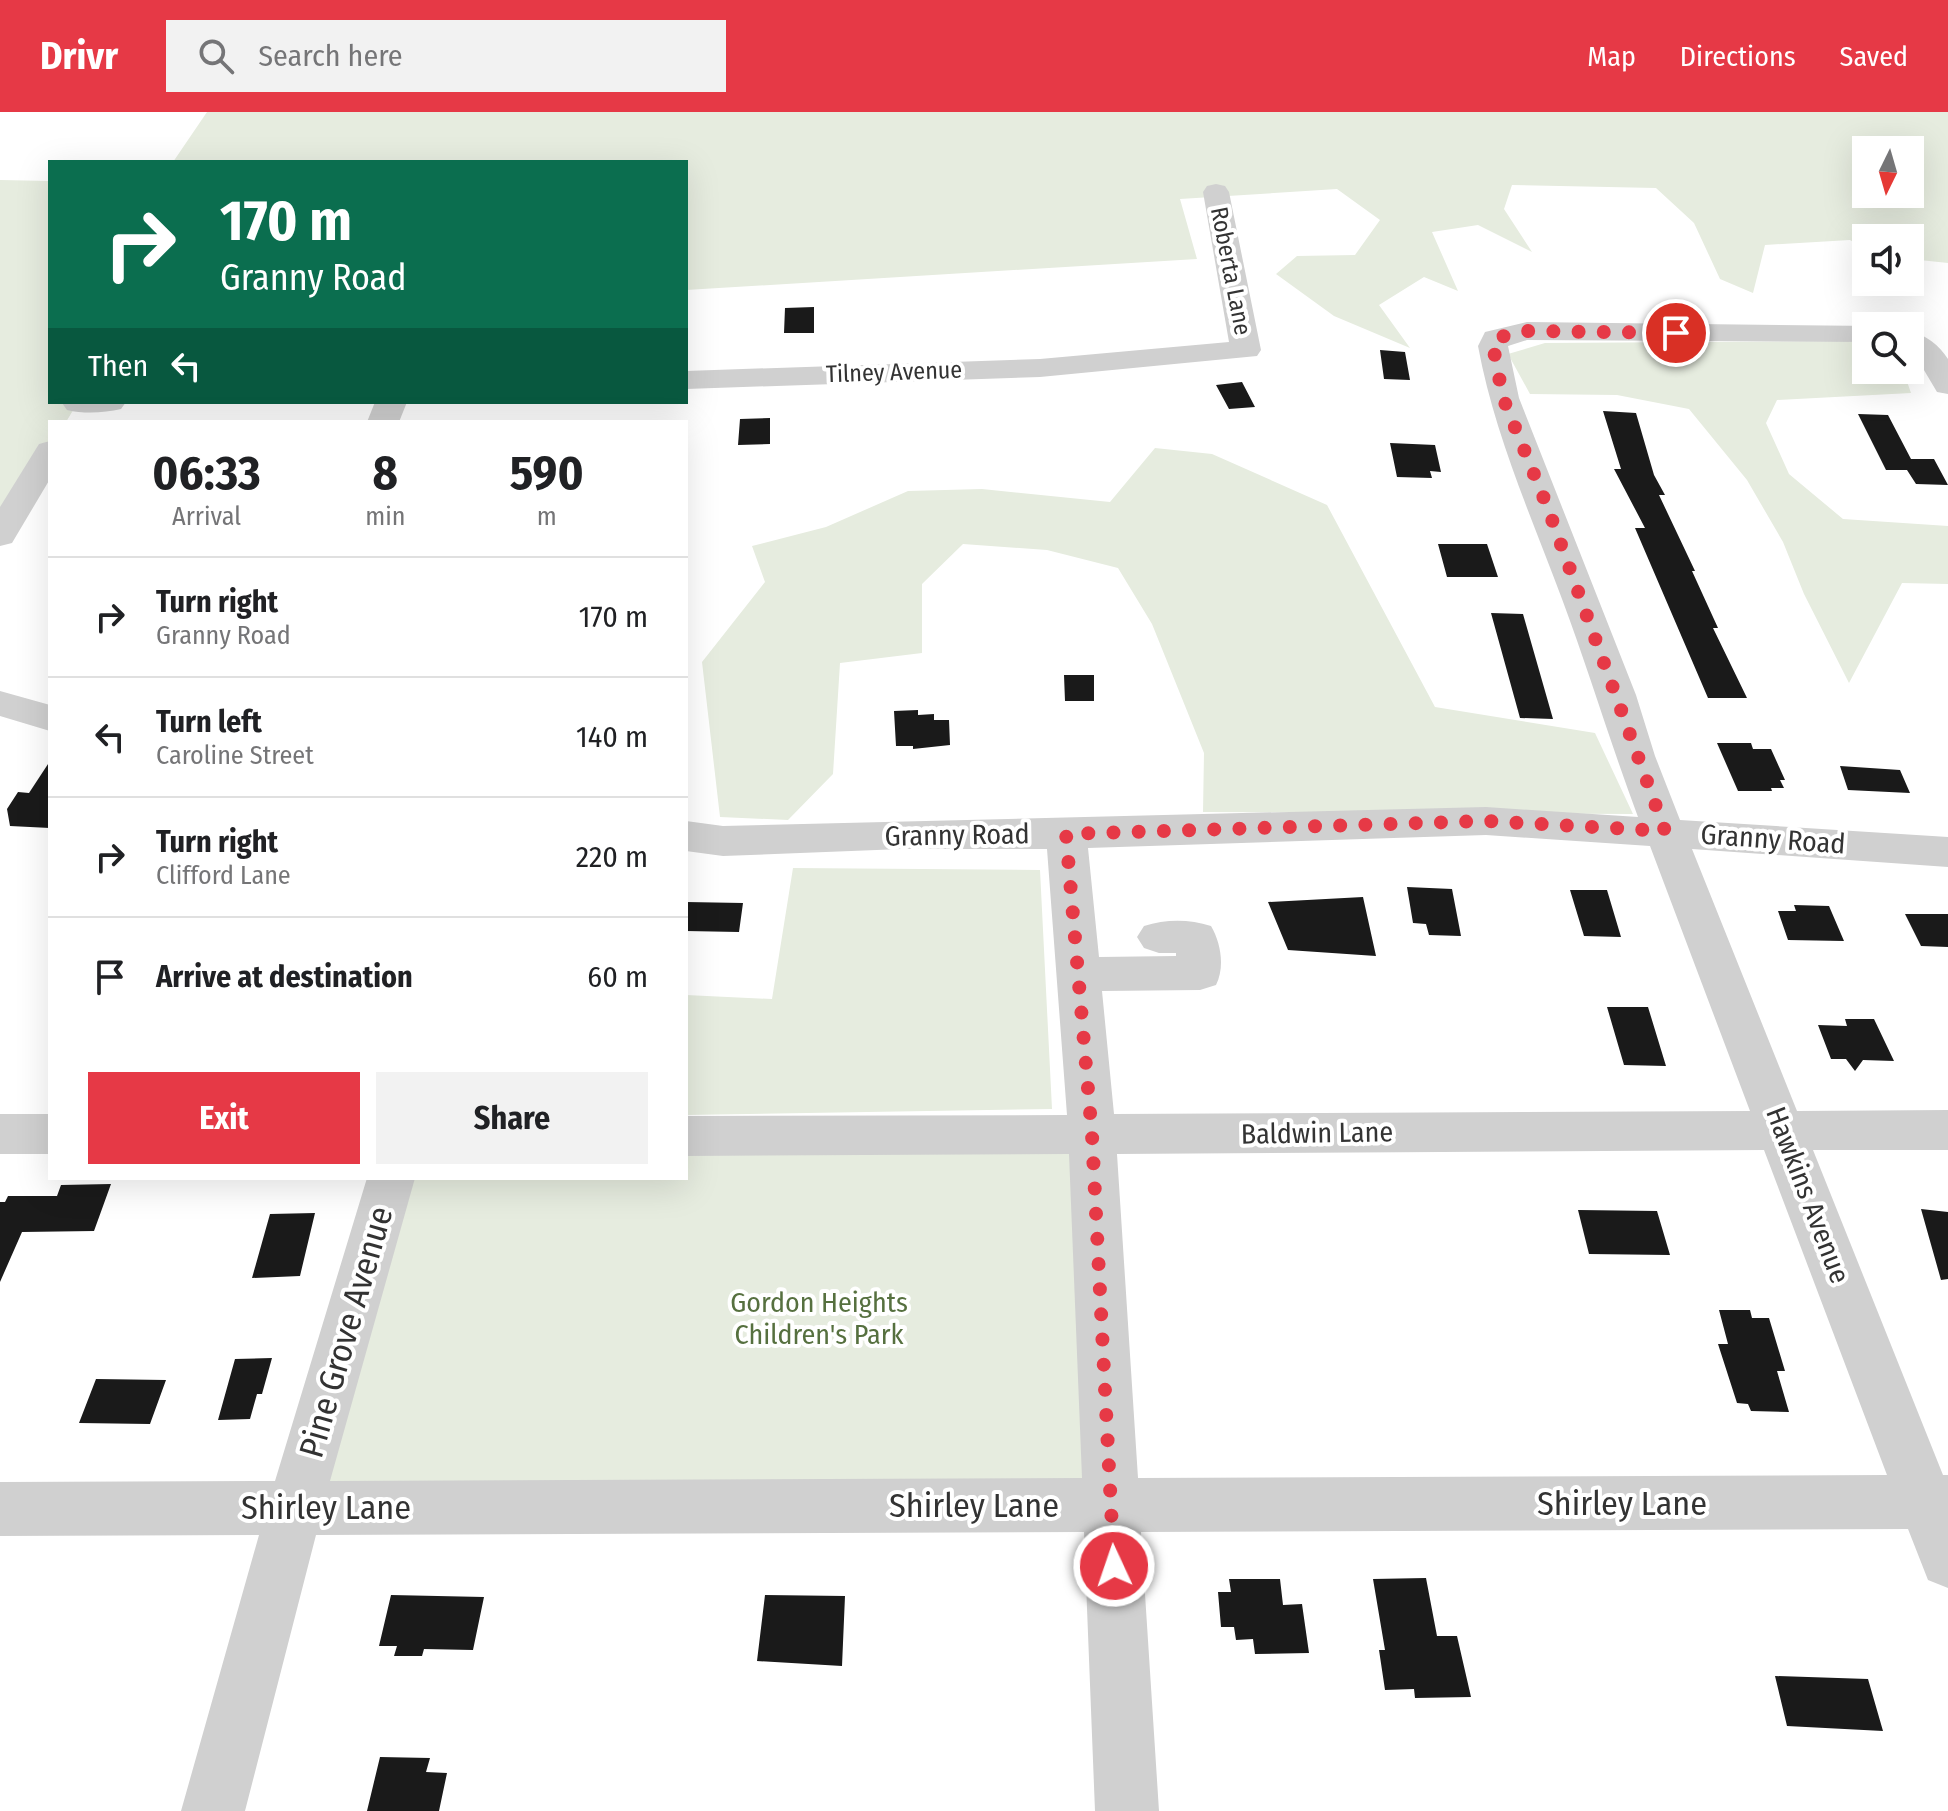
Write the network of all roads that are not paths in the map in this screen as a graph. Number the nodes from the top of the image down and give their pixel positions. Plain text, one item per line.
1 (1216, 192) dead end
2 (1852, 333) edge
3 (1924, 350) edge
4 (1103, 362) joint
5 (688, 380) edge
6 (1948, 385) edge
7 (100, 404) edge
8 (75, 409) edge
9 (48, 454) edge
10 (0, 536) edge
11 (0, 703) edge
12 (48, 717) edge
13 (1665, 831) junction
14 (1066, 834) junction
15 (688, 836) edge
16 (1948, 852) edge
17 (1159, 937) dead end
18 (1078, 974) junction
19 (1782, 1129) junction
20 (1948, 1130) edge
21 (0, 1134) edge
22 (48, 1134) edge
23 (1092, 1135) junction
24 (688, 1136) edge
25 (390, 1180) edge
26 (1937, 1502) edge
27 (1111, 1505) junction
28 (295, 1506) junction
29 (0, 1509) edge
30 (1948, 1560) edge
31 (213, 1811) edge
32 (1127, 1811) edge

1 - 4 street, Roberta Lane
2 - 13 street, Hawkins Avenue
3 - 6 street
4 - 5 street, Tilney Avenue
7 - 8 street
9 - 10 street
11 - 12 street
13 - 14 street, Granny Road
13 - 16 street, Granny Road
13 - 19 street, Hawkins Avenue
14 - 15 street, Granny Road
14 - 18 street
17 - 18 street
18 - 23 street
19 - 20 street, Baldwin Lane
19 - 23 street, Baldwin Lane
19 - 26 street, Hawkins Avenue
21 - 22 street
23 - 24 street, Baldwin Lane
23 - 27 street
25 - 28 street, Pine Grove Avenue
26 - 27 street, Shirley Lane
26 - 30 street, Hawkins Avenue
27 - 28 street, Shirley Lane
27 - 32 street
28 - 29 street, Shirley Lane
28 - 31 street, Pine Grove Avenue

